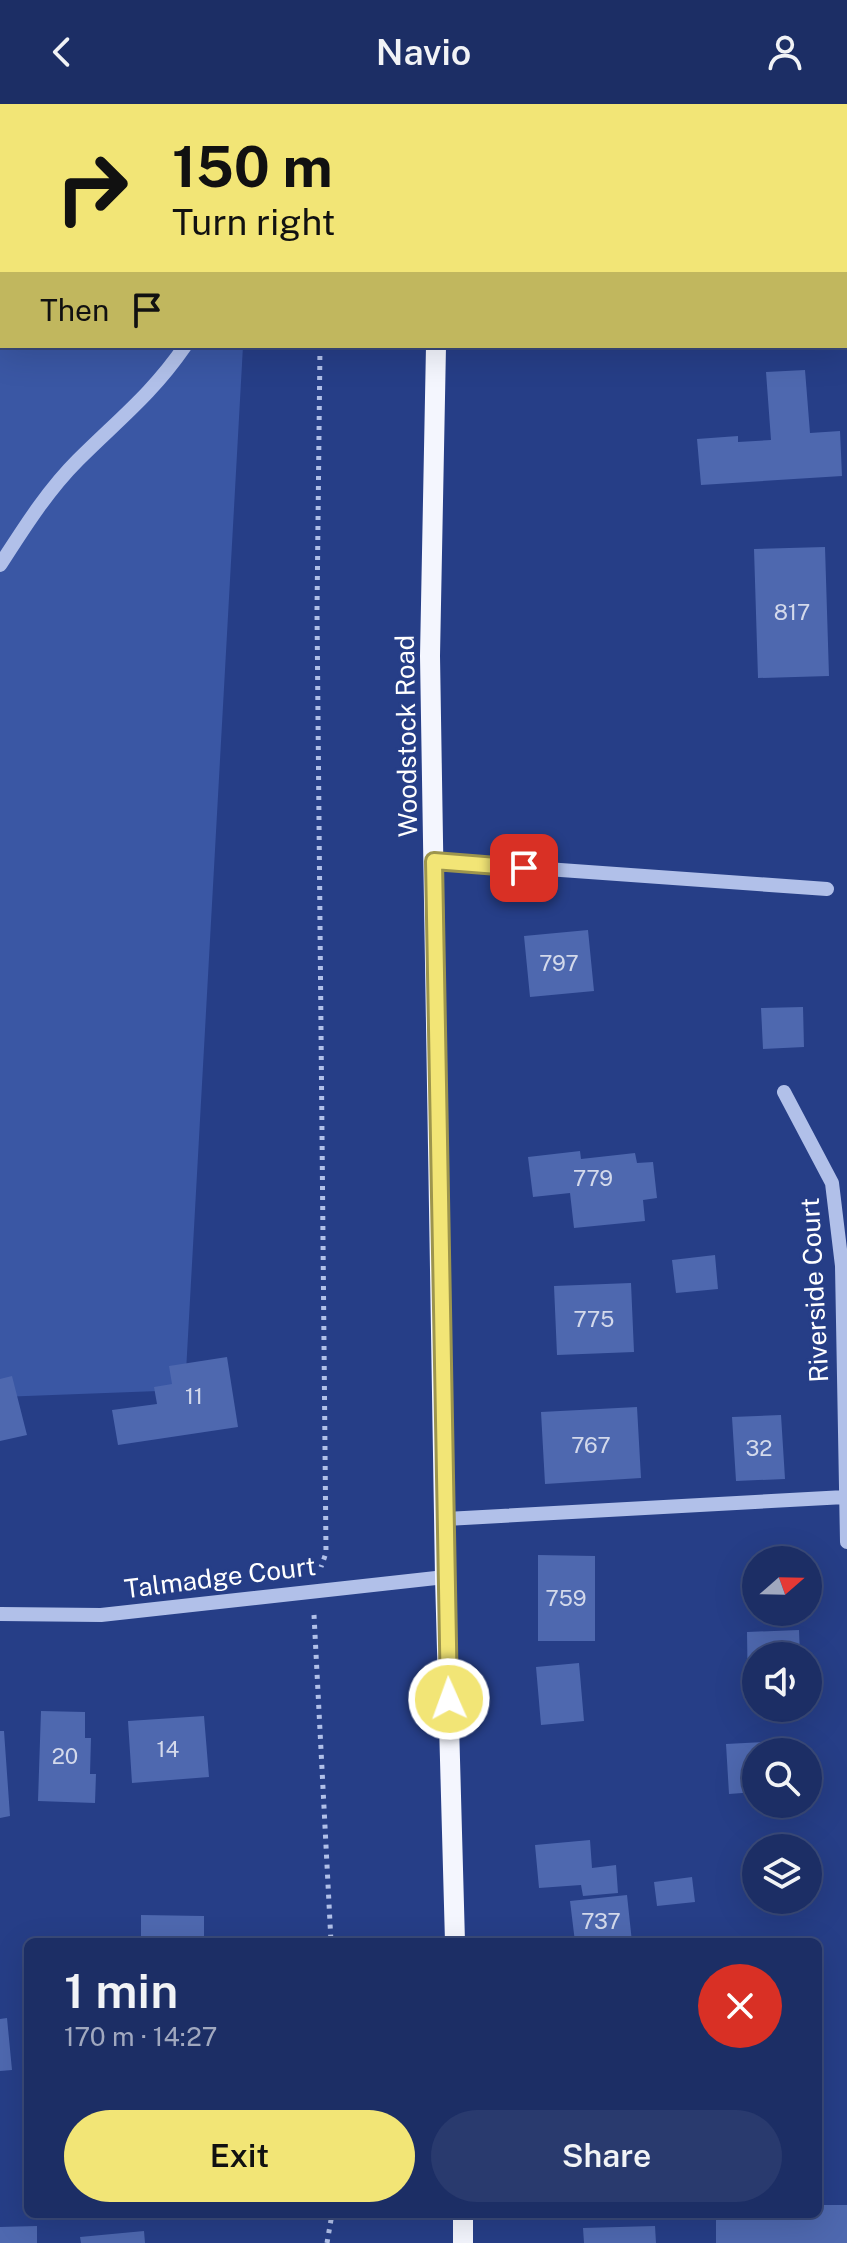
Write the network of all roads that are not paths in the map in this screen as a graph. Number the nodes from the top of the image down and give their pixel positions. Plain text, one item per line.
1 (184, 348) edge
2 (436, 348) edge
3 (0, 565) edge
4 (434, 861) junction
5 (827, 889) dead end
6 (784, 1092) dead end
7 (845, 1497) edge
8 (446, 1519) junction
9 (847, 1542) edge
10 (445, 1577) junction
11 (0, 1614) edge
12 (455, 1938) edge
13 (463, 2218) edge
14 (463, 2243) edge

1 - 3 street
2 - 4 main road, Woodstock Road
4 - 5 street
4 - 8 main road, Woodstock Road
6 - 7 street, Riverside Court
7 - 8 street
7 - 9 street, Riverside Court
8 - 10 main road, Woodstock Road
10 - 11 street, Talmadge Court
10 - 12 main road, Woodstock Road
13 - 14 main road

